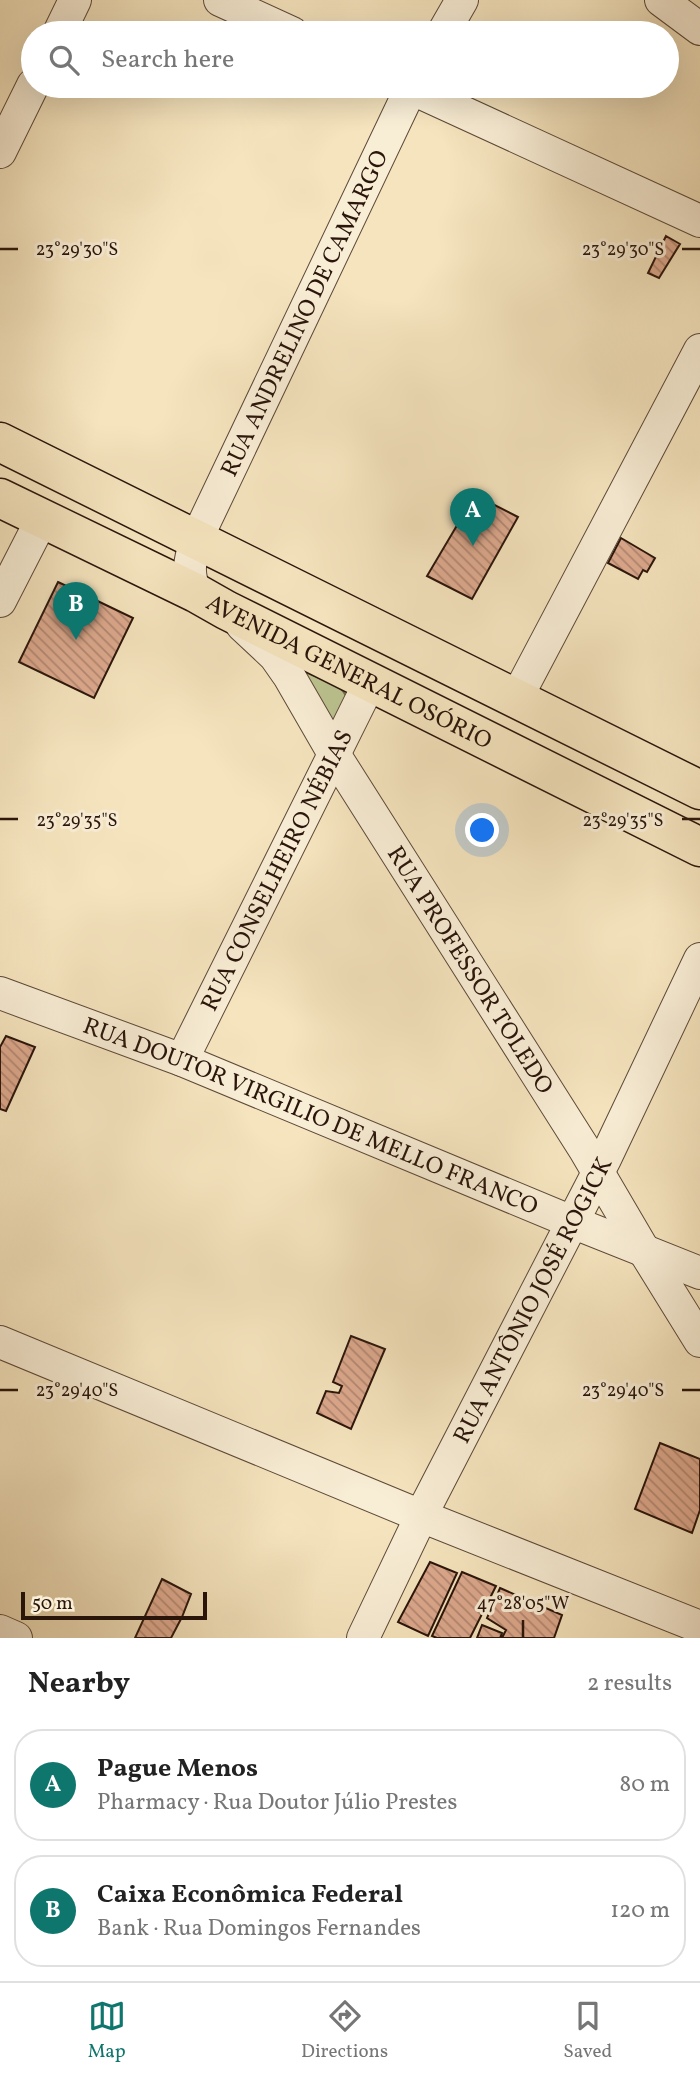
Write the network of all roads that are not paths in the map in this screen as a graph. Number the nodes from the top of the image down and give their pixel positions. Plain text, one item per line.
1 (75, 0) edge
2 (220, 0) edge
3 (462, 0) edge
4 (660, 0) edge
5 (64, 21) edge
6 (266, 21) edge
7 (450, 21) edge
8 (700, 29) edge
9 (27, 98) edge
10 (403, 98) edge
11 (435, 98) edge
12 (0, 152) edge
13 (700, 221) edge
14 (700, 351) edge
15 (0, 442) edge
16 (0, 498) edge
17 (42, 519) junction
18 (196, 540) junction
19 (0, 601) edge
20 (211, 601) junction
21 (370, 682) junction
22 (516, 699) junction
23 (334, 754) junction
24 (700, 790) edge
25 (700, 847) edge
26 (700, 959) edge
27 (0, 993) edge
28 (182, 1060) junction
29 (598, 1171) junction
30 (572, 1222) junction
31 (643, 1249) junction
32 (700, 1273) edge
33 (700, 1340) edge
34 (0, 1342) edge
35 (421, 1516) junction
36 (700, 1627) edge
37 (0, 1631) edge
38 (16, 1638) edge
39 (363, 1638) edge

1 - 5 street
2 - 6 street
3 - 7 street
4 - 8 street
9 - 12 street
10 - 18 street, RUA ANDRELINO DE CAMARGO
11 - 13 street
14 - 22 street
15 - 18 main road, AVENIDA GENERAL OSÓRIO
16 - 17 main road, AVENIDA GENERAL OSÓRIO
17 - 19 street
17 - 20 main road, AVENIDA GENERAL OSÓRIO
18 - 20 street, RUA ANDRELINO DE CAMARGO
18 - 22 main road, AVENIDA GENERAL OSÓRIO
20 - 21 main road, AVENIDA GENERAL OSÓRIO
20 - 23 street, RUA PROFESSOR TOLEDO
21 - 23 street, RUA CONSELHEIRO NÉBIAS
21 - 25 main road, AVENIDA GENERAL OSÓRIO
22 - 24 main road, AVENIDA GENERAL OSÓRIO
23 - 28 street, RUA CONSELHEIRO NÉBIAS
23 - 29 street, RUA PROFESSOR TOLEDO
26 - 29 street, RUA ANTÔNIO JOSÉ ROGICK
27 - 28 street, RUA DOUTOR VIRGILIO DE MELLO FRANCO
28 - 30 street, RUA DOUTOR VIRGILIO DE MELLO FRANCO
29 - 30 street, RUA ANTÔNIO JOSÉ ROGICK
29 - 31 street, RUA PROFESSOR TOLEDO
30 - 31 street, RUA DOUTOR VIRGILIO DE MELLO FRANCO
30 - 35 street, RUA ANTÔNIO JOSÉ ROGICK
31 - 32 street, RUA DOUTOR VIRGILIO DE MELLO FRANCO
31 - 33 street, RUA PROFESSOR TOLEDO
34 - 35 street
35 - 36 street
35 - 39 street, RUA ANTÔNIO JOSÉ ROGICK
37 - 38 street

